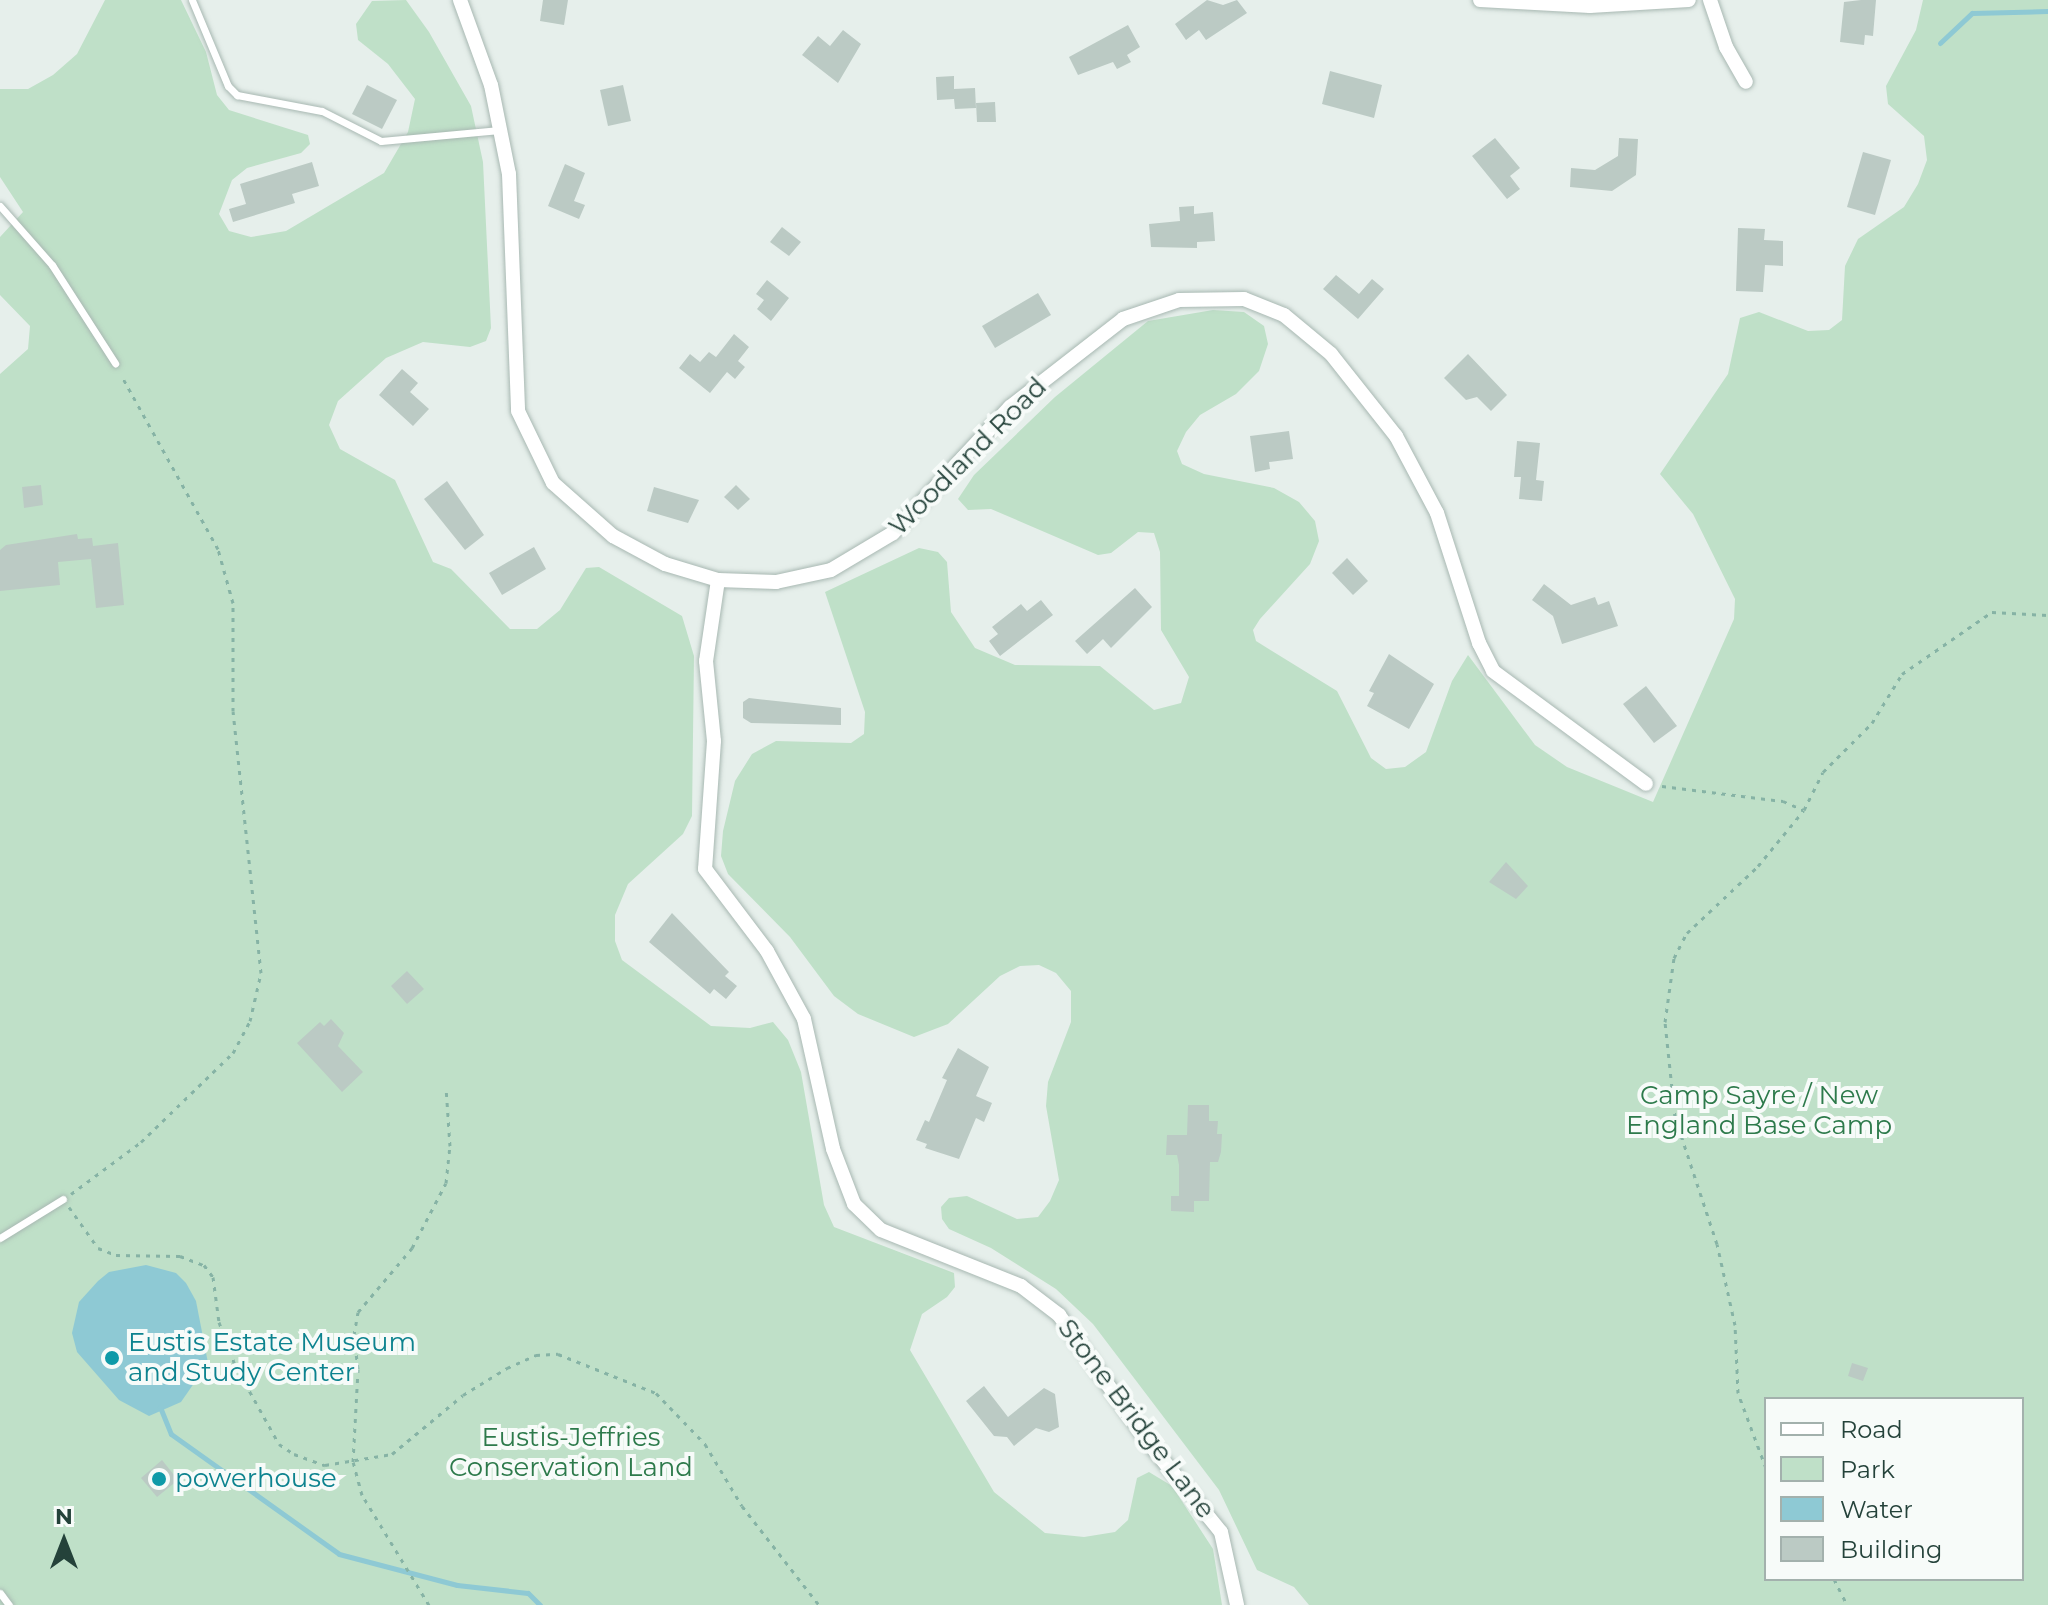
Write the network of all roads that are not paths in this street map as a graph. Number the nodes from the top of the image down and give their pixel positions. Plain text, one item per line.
1 (192, 0) edge
2 (460, 0) edge
3 (1480, 0) edge
4 (1689, 0) edge
5 (1710, 0) edge
6 (1746, 82) dead end
7 (502, 129) junction
8 (0, 206) edge
9 (115, 363) road end
10 (718, 580) junction
11 (1646, 784) road end
12 (63, 1199) road end
13 (0, 1238) edge
14 (0, 1593) edge
15 (9, 1605) edge
16 (1237, 1605) edge

1 - 7 lane
2 - 7 street, Woodland Road
3 - 4 street
5 - 6 street
7 - 10 street, Woodland Road
8 - 9 lane
10 - 11 street, Woodland Road
10 - 16 street, Stone Bridge Lane
12 - 13 lane
14 - 15 lane

